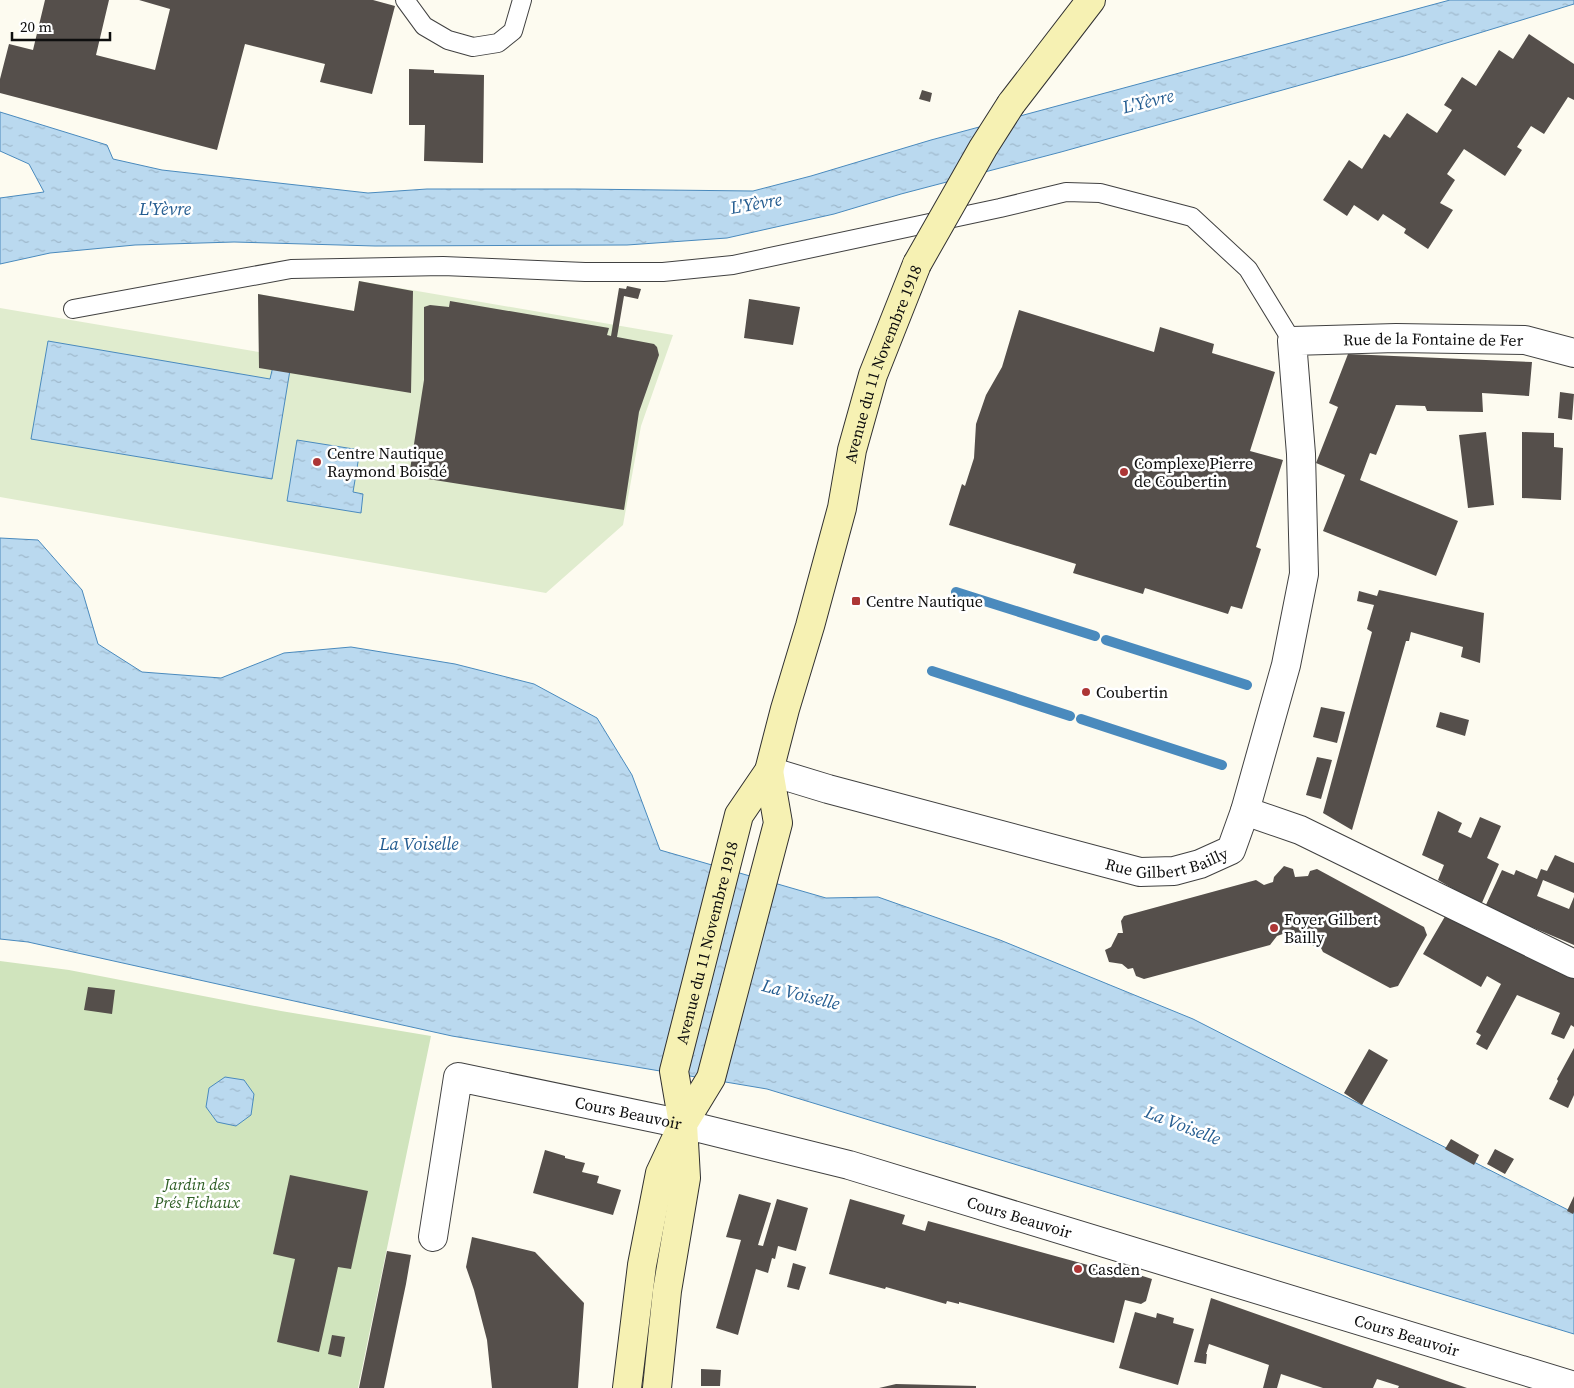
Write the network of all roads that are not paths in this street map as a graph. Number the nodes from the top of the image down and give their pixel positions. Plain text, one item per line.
1 (405, 0) edge
2 (522, 0) edge
3 (1091, 0) edge
4 (73, 309) dead end
5 (1292, 341) junction
6 (1574, 353) edge
7 (769, 770) junction
8 (1245, 811) junction
9 (1574, 964) edge
10 (683, 1124) junction
11 (433, 1237) dead end
12 (1574, 1386) edge
13 (627, 1388) edge
14 (657, 1388) edge

1 - 2 lane
3 - 7 main road, Avenue du 11 Novembre 1918, bridge
4 - 5 lane
5 - 6 street, Rue de la Fontaine de Fer
5 - 8 street
7 - 8 street, Rue Gilbert Bailly
7 - 10 main road, Avenue du 11 Novembre 1918
7 - 10 main road, Avenue du 11 Novembre 1918
8 - 9 street
10 - 11 street, Cours Beauvoir
10 - 12 street, Cours Beauvoir
10 - 13 main road, Avenue du 11 Novembre 1918
10 - 14 main road, Avenue du 11 Novembre 1918

